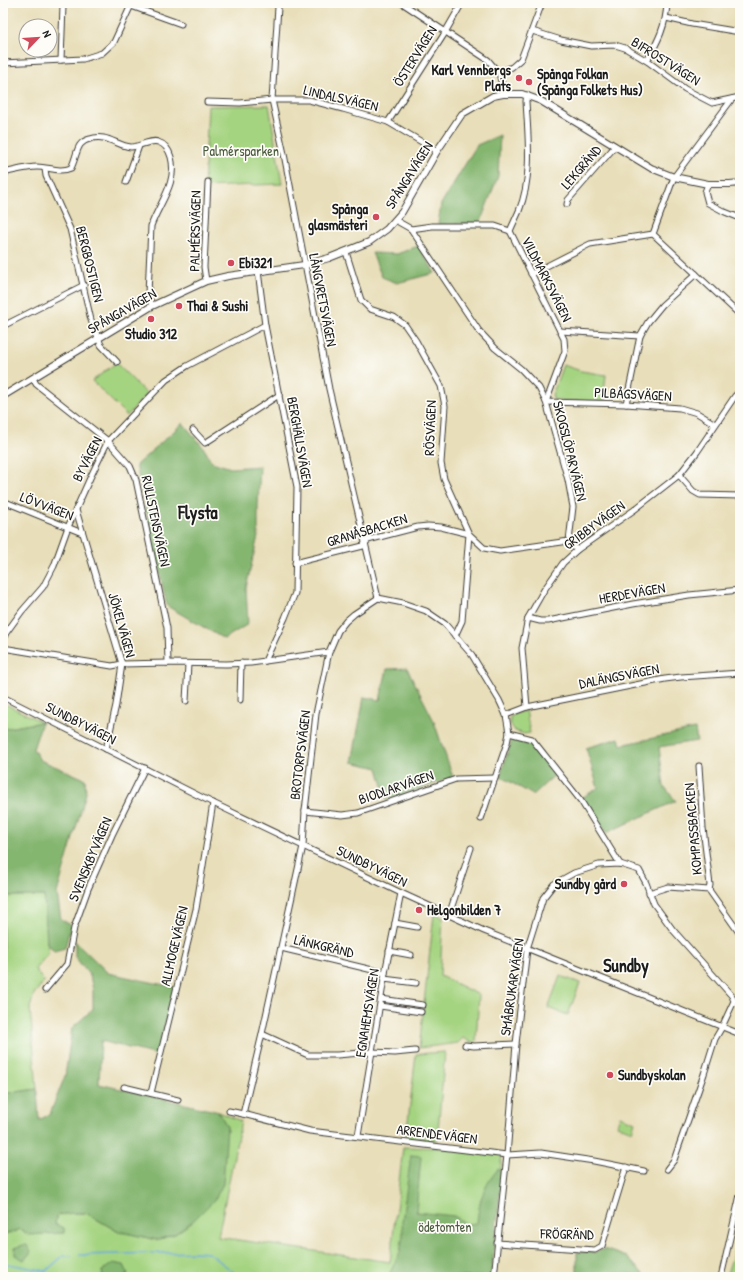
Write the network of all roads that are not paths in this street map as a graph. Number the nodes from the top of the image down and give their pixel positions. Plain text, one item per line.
1 (280, 3) edge
2 (402, 3) edge
3 (462, 3) edge
4 (542, 3) edge
5 (667, 3) edge
6 (131, 5) edge
7 (63, 6) dead end
8 (666, 18) junction
9 (181, 24) dead end
10 (532, 31) junction
11 (446, 32) junction
12 (740, 32) edge
13 (60, 60) junction
14 (647, 61) junction
15 (3, 63) edge
16 (499, 73) junction
17 (503, 94) junction
18 (527, 95) junction
19 (740, 97) edge
20 (732, 99) junction
21 (272, 100) junction
22 (207, 102) dead end
23 (388, 122) junction
24 (139, 146) junction
25 (614, 146) junction
26 (437, 151) junction
27 (45, 169) junction
28 (3, 173) edge
29 (674, 177) junction
30 (126, 182) dead end
31 (208, 182) dead end
32 (740, 183) edge
33 (708, 184) junction
34 (567, 204) dead end
35 (740, 218) edge
36 (395, 220) junction
37 (411, 229) junction
38 (510, 231) junction
39 (653, 234) junction
40 (346, 252) junction
41 (304, 265) junction
42 (258, 271) junction
43 (531, 274) junction
44 (696, 274) junction
45 (206, 281) junction
46 (84, 285) junction
47 (152, 306) junction
48 (740, 315) edge
49 (265, 325) junction
50 (3, 326) edge
51 (560, 331) junction
52 (640, 336) junction
53 (99, 339) junction
54 (117, 362) dead end
55 (33, 378) junction
56 (740, 391) edge
57 (279, 395) junction
58 (3, 396) edge
59 (546, 402) junction
60 (626, 404) junction
61 (715, 424) junction
62 (193, 430) dead end
63 (108, 441) junction
64 (679, 475) junction
65 (740, 496) edge
66 (5, 502) edge
67 (76, 510) junction
68 (3, 511) edge
69 (68, 527) junction
70 (82, 533) junction
71 (469, 534) junction
72 (569, 541) junction
73 (365, 543) junction
74 (577, 550) junction
75 (295, 563) junction
76 (740, 590) edge
77 (378, 598) junction
78 (528, 618) junction
79 (455, 636) junction
80 (3, 639) edge
81 (3, 648) edge
82 (329, 652) junction
83 (265, 661) junction
84 (168, 663) junction
85 (241, 663) junction
86 (122, 664) junction
87 (188, 664) junction
88 (740, 673) edge
89 (3, 697) edge
90 (240, 700) dead end
91 (186, 701) dead end
92 (527, 707) junction
93 (506, 715) junction
94 (509, 733) junction
95 (106, 749) junction
96 (699, 766) dead end
97 (145, 768) junction
98 (495, 778) junction
99 (213, 803) junction
100 (305, 811) junction
101 (481, 819) dead end
102 (303, 846) junction
103 (471, 848) dead end
104 (620, 864) junction
105 (709, 890) junction
106 (401, 893) junction
107 (649, 893) junction
108 (449, 915) junction
109 (395, 923) junction
110 (417, 926) dead end
111 (740, 934) edge
112 (281, 948) junction
113 (527, 949) junction
114 (389, 951) junction
115 (412, 955) dead end
116 (384, 976) junction
117 (416, 983) dead end
118 (45, 990) dead end
119 (381, 999) junction
120 (423, 1005) dead end
121 (380, 1006) junction
122 (421, 1012) dead end
123 (722, 1027) junction
124 (262, 1034) junction
125 (740, 1034) edge
126 (516, 1044) junction
127 (464, 1045) dead end
128 (415, 1051) dead end
129 (372, 1052) junction
130 (124, 1087) dead end
131 (151, 1093) junction
132 (178, 1100) dead end
133 (229, 1111) dead end
134 (243, 1114) junction
135 (358, 1136) junction
136 (506, 1155) junction
137 (626, 1167) junction
138 (666, 1169) dead end
139 (644, 1170) dead end
140 (740, 1195) edge
141 (738, 1210) edge
142 (497, 1243) junction
143 (494, 1277) edge
144 (721, 1277) edge

1 - 21 street, LÅNGVRETSVÄGEN
2 - 11 street
3 - 11 street, ÖSTERVÄGEN
4 - 10 street
5 - 8 street
6 - 9 street
6 - 13 street
7 - 13 street
8 - 12 street
8 - 14 street
10 - 14 street, BIFROSTVÄGEN
10 - 16 street
11 - 16 street
11 - 23 street, ÖSTERVÄGEN
13 - 15 street
14 - 20 street, BIFROSTVÄGEN
16 - 17 street
17 - 18 street, SPÅNGAVÄGEN
17 - 26 street, SPÅNGAVÄGEN
18 - 25 street, SPÅNGAVÄGEN
18 - 38 street, VILDMARKSVÄGEN
19 - 20 street, BIFROSTVÄGEN
20 - 29 street
21 - 22 street, LINDALSVÄGEN
21 - 23 street, LINDALSVÄGEN
21 - 41 street, LÅNGVRETSVÄGEN
23 - 26 street, LINDALSVÄGEN
24 - 27 street
24 - 30 street
24 - 47 street
25 - 29 street, SPÅNGAVÄGEN
25 - 34 street, LEKGRÄND
26 - 36 street, SPÅNGAVÄGEN
27 - 28 street
27 - 46 street, BERGBOSTIGEN
29 - 33 street, SPÅNGAVÄGEN
29 - 39 street
31 - 45 street, PALMÉRSVÄGEN
32 - 33 street, SPÅNGAVÄGEN
33 - 35 street
36 - 37 street, SKOGSLÖPARVÄGEN
36 - 40 street, SPÅNGAVÄGEN
37 - 38 street
37 - 59 street, SKOGSLÖPARVÄGEN
38 - 43 street, VILDMARKSVÄGEN
39 - 43 street
39 - 44 street
40 - 41 street, SPÅNGAVÄGEN
40 - 71 street, RÖSVÄGEN
41 - 42 street, SPÅNGAVÄGEN
41 - 73 street, LÅNGVRETSVÄGEN
42 - 45 street, SPÅNGAVÄGEN
42 - 49 street, BERGHÄLLSVÄGEN
43 - 51 street, VILDMARKSVÄGEN
44 - 48 street
44 - 52 street
45 - 47 street, SPÅNGAVÄGEN
46 - 50 street
46 - 53 street, BERGBOSTIGEN
47 - 53 street, SPÅNGAVÄGEN
49 - 57 street, BERGHÄLLSVÄGEN
49 - 63 street, BYVÄGEN
51 - 52 street
51 - 59 street, VILDMARKSVÄGEN
52 - 60 street
53 - 54 street, BERGBOSTIGEN
53 - 55 street, SPÅNGAVÄGEN
55 - 58 street, SPÅNGAVÄGEN
55 - 63 street, RULLSTENSVÄGEN
56 - 61 street, GRIBBYVÄGEN
57 - 62 street
57 - 75 street, BERGHÄLLSVÄGEN
59 - 60 street, PILBÅGSVÄGEN
59 - 72 street, SKOGSLÖPARVÄGEN
60 - 61 street, PILBÅGSVÄGEN
61 - 64 street, GRIBBYVÄGEN
63 - 67 street, BYVÄGEN
63 - 84 street, RULLSTENSVÄGEN
64 - 65 street
64 - 74 street, GRIBBYVÄGEN
66 - 68 street
66 - 69 street, LÖVVÄGEN
67 - 69 street, BYVÄGEN
67 - 70 street, JÖKELVÄGEN
69 - 70 street, LÖVVÄGEN
69 - 80 street, BYVÄGEN
70 - 86 street, JÖKELVÄGEN
71 - 72 street
71 - 73 street, GRANÅSBACKEN
71 - 79 street, RÖSVÄGEN
72 - 74 street
73 - 75 street, GRANÅSBACKEN
73 - 77 street, LÅNGVRETSVÄGEN
74 - 78 street, GRIBBYVÄGEN
75 - 83 street, BERGHÄLLSVÄGEN
76 - 78 street, HERDEVÄGEN
77 - 79 street
77 - 82 street, BROTORPSVÄGEN
78 - 92 street, GRIBBYVÄGEN
79 - 93 street
81 - 86 street
82 - 83 street
82 - 100 street, BROTORPSVÄGEN
83 - 85 street
84 - 86 street
84 - 87 street
85 - 87 street
85 - 90 street
86 - 95 street, JÖKELVÄGEN
87 - 91 street
88 - 92 street, DALÄNGSVÄGEN
89 - 95 street, SUNDBYVÄGEN
92 - 93 street, DALÄNGSVÄGEN
93 - 94 street
94 - 98 street
94 - 104 street
95 - 97 street, SUNDBYVÄGEN
96 - 105 street, KOMPASSBACKEN
97 - 99 street, SUNDBYVÄGEN
97 - 118 street, SVENSKBYVÄGEN
98 - 100 street, BIODLARVÄGEN
98 - 101 street
99 - 102 street, SUNDBYVÄGEN
99 - 131 street, ALLMOGEVÄGEN
100 - 102 street, BROTORPSVÄGEN
102 - 106 street, SUNDBYVÄGEN
102 - 112 street, BROTORPSVÄGEN
103 - 108 street
104 - 107 street, SMÅBRUKARVÄGEN
104 - 113 street, SMÅBRUKARVÄGEN
105 - 107 street
105 - 111 street
106 - 108 street, SUNDBYVÄGEN
106 - 109 street, EGNAHEMSVÄGEN
107 - 123 street, SMÅBRUKARVÄGEN
108 - 113 street, SUNDBYVÄGEN
109 - 110 street
109 - 114 street, EGNAHEMSVÄGEN
112 - 116 street, LÄNKGRÄND
112 - 124 street, BROTORPSVÄGEN
113 - 123 street, SUNDBYVÄGEN
113 - 126 street, SMÅBRUKARVÄGEN
114 - 115 street
114 - 116 street, EGNAHEMSVÄGEN
116 - 117 street, LÄNKGRÄND
116 - 119 street, EGNAHEMSVÄGEN
119 - 120 street
119 - 121 street, EGNAHEMSVÄGEN
121 - 122 street
121 - 129 street, EGNAHEMSVÄGEN
123 - 125 street, SUNDBYVÄGEN
123 - 138 street
124 - 129 street
124 - 134 street, BROTORPSVÄGEN
126 - 127 street, SMÅBRUKARVÄGEN
126 - 136 street, SMÅBRUKARVÄGEN
128 - 129 street
129 - 135 street, EGNAHEMSVÄGEN
130 - 131 street
131 - 132 street
133 - 134 street, ARRENDEVÄGEN
134 - 135 street, ARRENDEVÄGEN
135 - 136 street, ARRENDEVÄGEN
136 - 137 street, ARRENDEVÄGEN
136 - 142 street, SMÅBRUKARVÄGEN
137 - 139 street, ARRENDEVÄGEN
137 - 142 street, FRÖGRÄND
140 - 141 street
141 - 144 street
142 - 143 street, SMÅBRUKARVÄGEN

